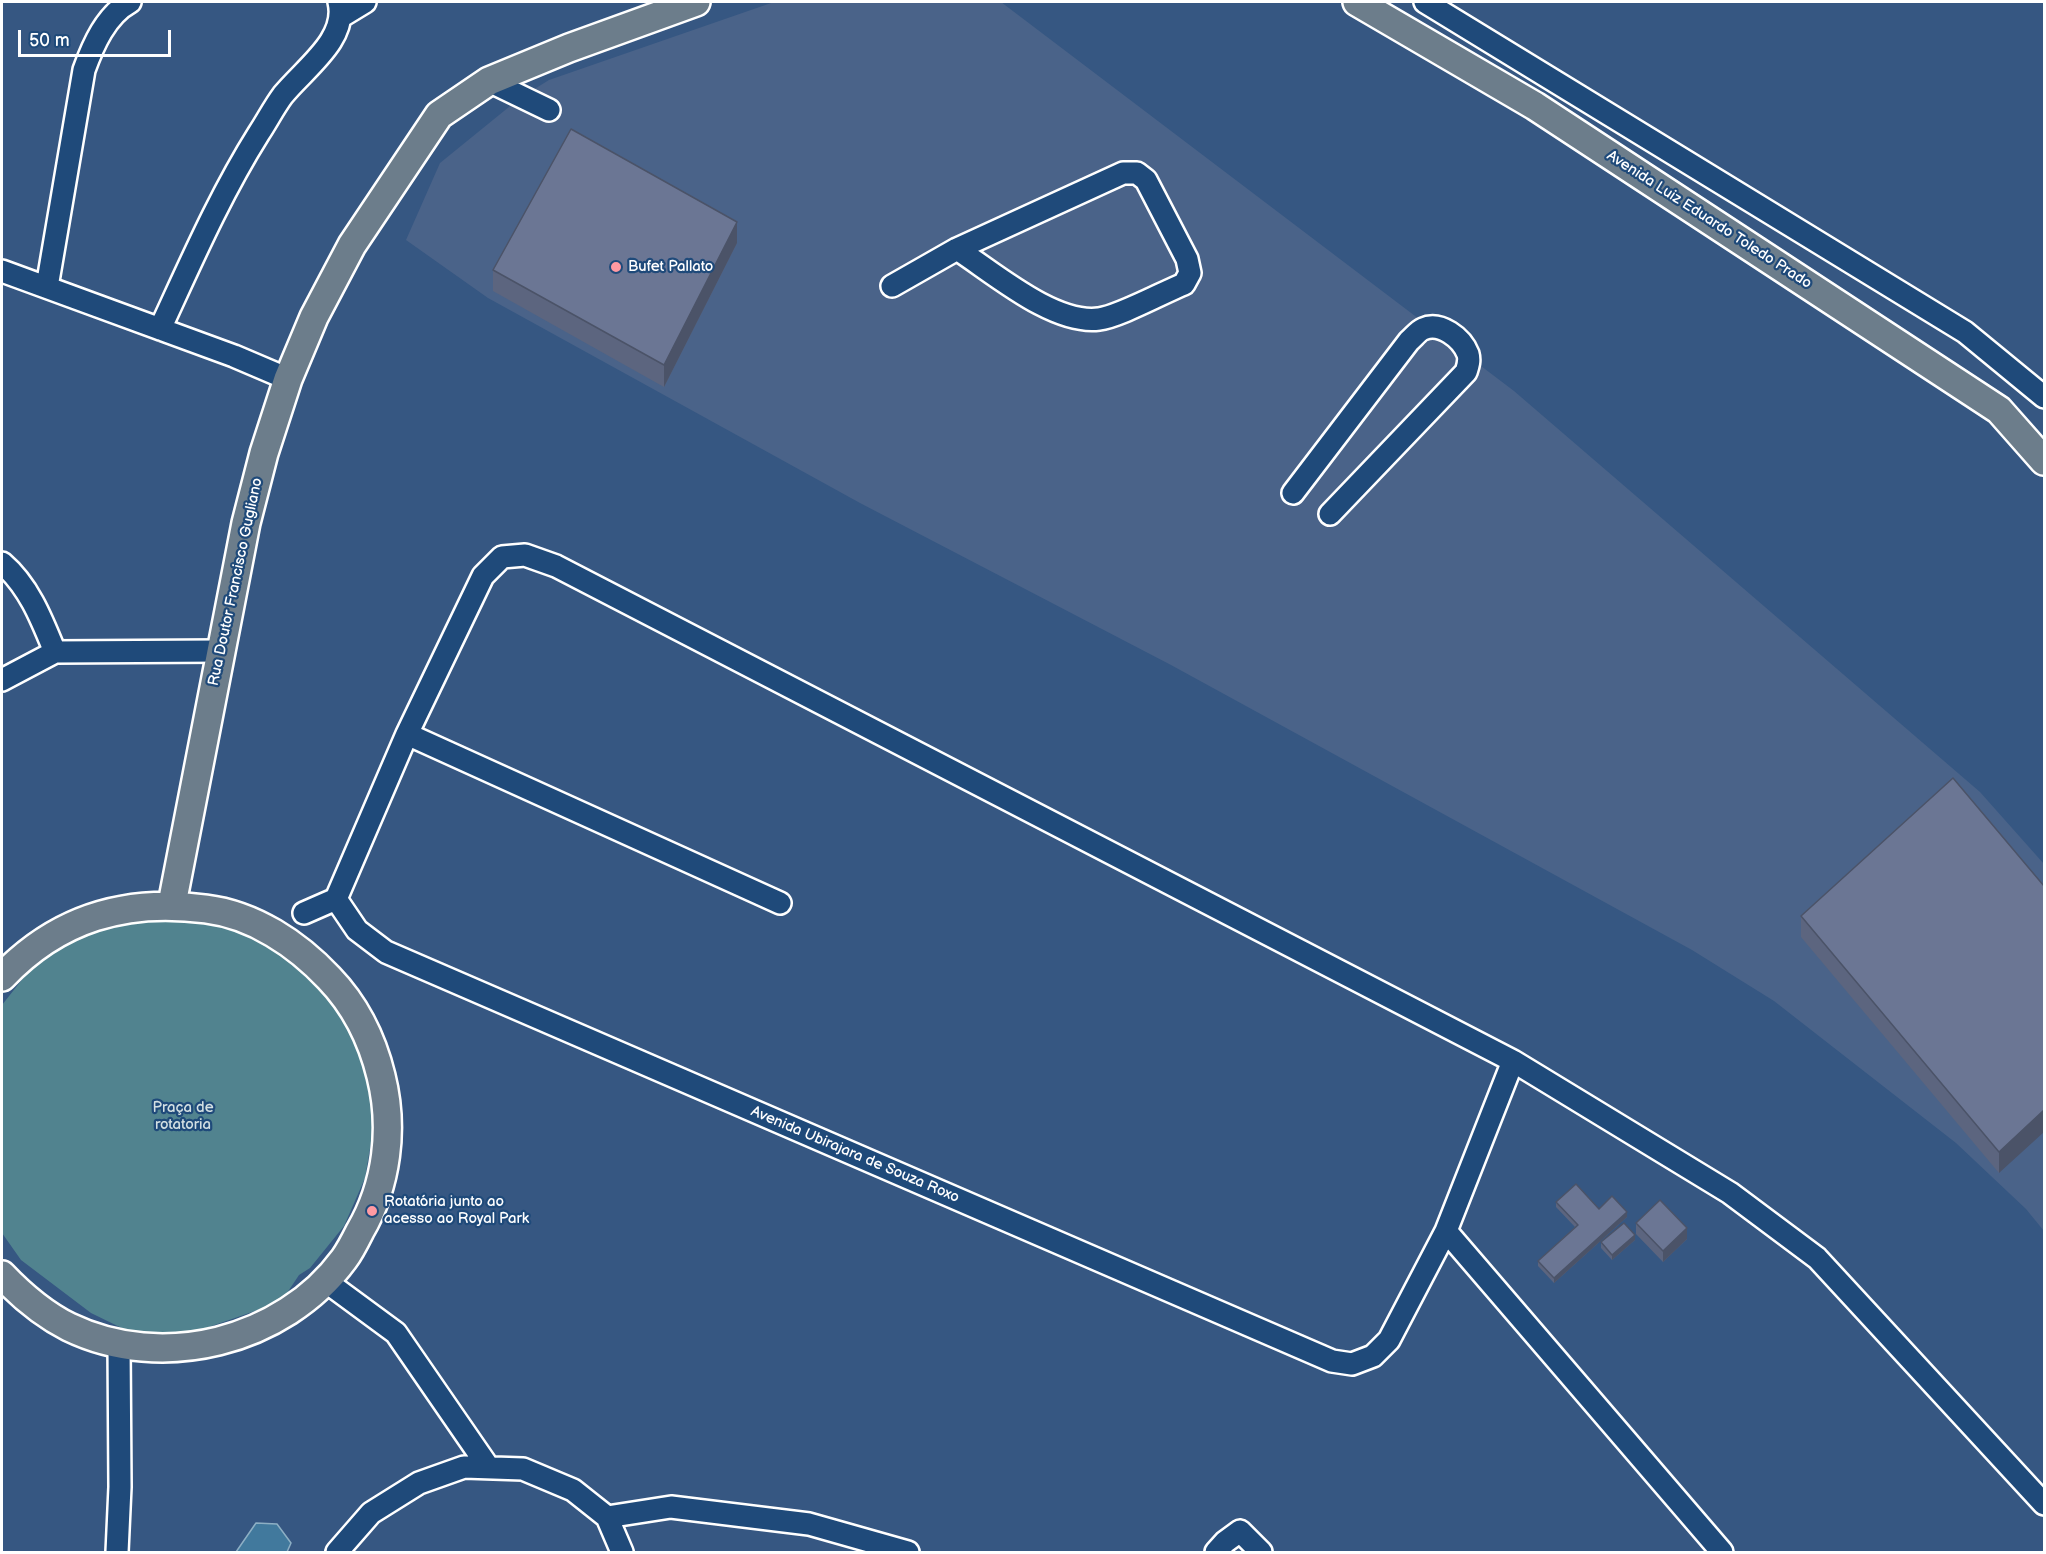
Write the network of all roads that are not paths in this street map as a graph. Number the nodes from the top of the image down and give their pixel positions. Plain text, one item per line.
1 (130, 2) edge
2 (365, 2) edge
3 (696, 2) edge
4 (1357, 2) edge
5 (1425, 2) edge
6 (341, 9) edge
7 (489, 81) junction
8 (549, 110) dead end
9 (957, 249) junction
10 (2, 270) edge
11 (892, 286) dead end
12 (47, 287) junction
13 (160, 329) junction
14 (288, 379) junction
15 (2044, 397) edge
16 (2044, 461) edge
17 (1293, 494) dead end
18 (1330, 514) dead end
19 (2, 563) edge
20 (221, 651) junction
21 (56, 652) junction
22 (2, 680) edge
23 (407, 734) junction
24 (336, 899) junction
25 (780, 903) dead end
26 (172, 904) junction
27 (304, 913) dead end
28 (2, 977) edge
29 (1513, 1061) junction
30 (1446, 1231) junction
31 (2, 1275) edge
32 (324, 1280) junction
33 (119, 1344) junction
34 (489, 1468) junction
35 (2044, 1504) edge
36 (607, 1517) junction
37 (117, 1552) edge
38 (337, 1552) edge
39 (621, 1552) edge
40 (908, 1552) edge
41 (1216, 1552) edge
42 (1261, 1552) edge
43 (1722, 1552) edge

1 - 12 street
2 - 6 street
3 - 7 main road, Rua Doutor Francisco Gugliano
4 - 16 main road, Avenida Luiz Eduardo Toledo Prado
5 - 15 street
6 - 13 street
7 - 8 street
7 - 14 main road, Rua Doutor Francisco Gugliano
9 - 9 street
9 - 11 street
10 - 12 street
12 - 13 street
13 - 14 street
14 - 20 main road, Rua Doutor Francisco Gugliano
17 - 18 street
19 - 21 street
20 - 21 street
20 - 26 main road, Rua Doutor Francisco Gugliano
21 - 22 street
23 - 24 street
23 - 25 street
23 - 29 street
24 - 27 street
24 - 30 street, Avenida Ubirajara de Souza Roxo
26 - 28 main road
26 - 32 main road
29 - 30 street
29 - 35 street
30 - 43 street
31 - 33 main road
32 - 33 main road
32 - 34 street
33 - 37 street
34 - 36 street
34 - 38 street
36 - 39 street
36 - 40 street
41 - 42 street

